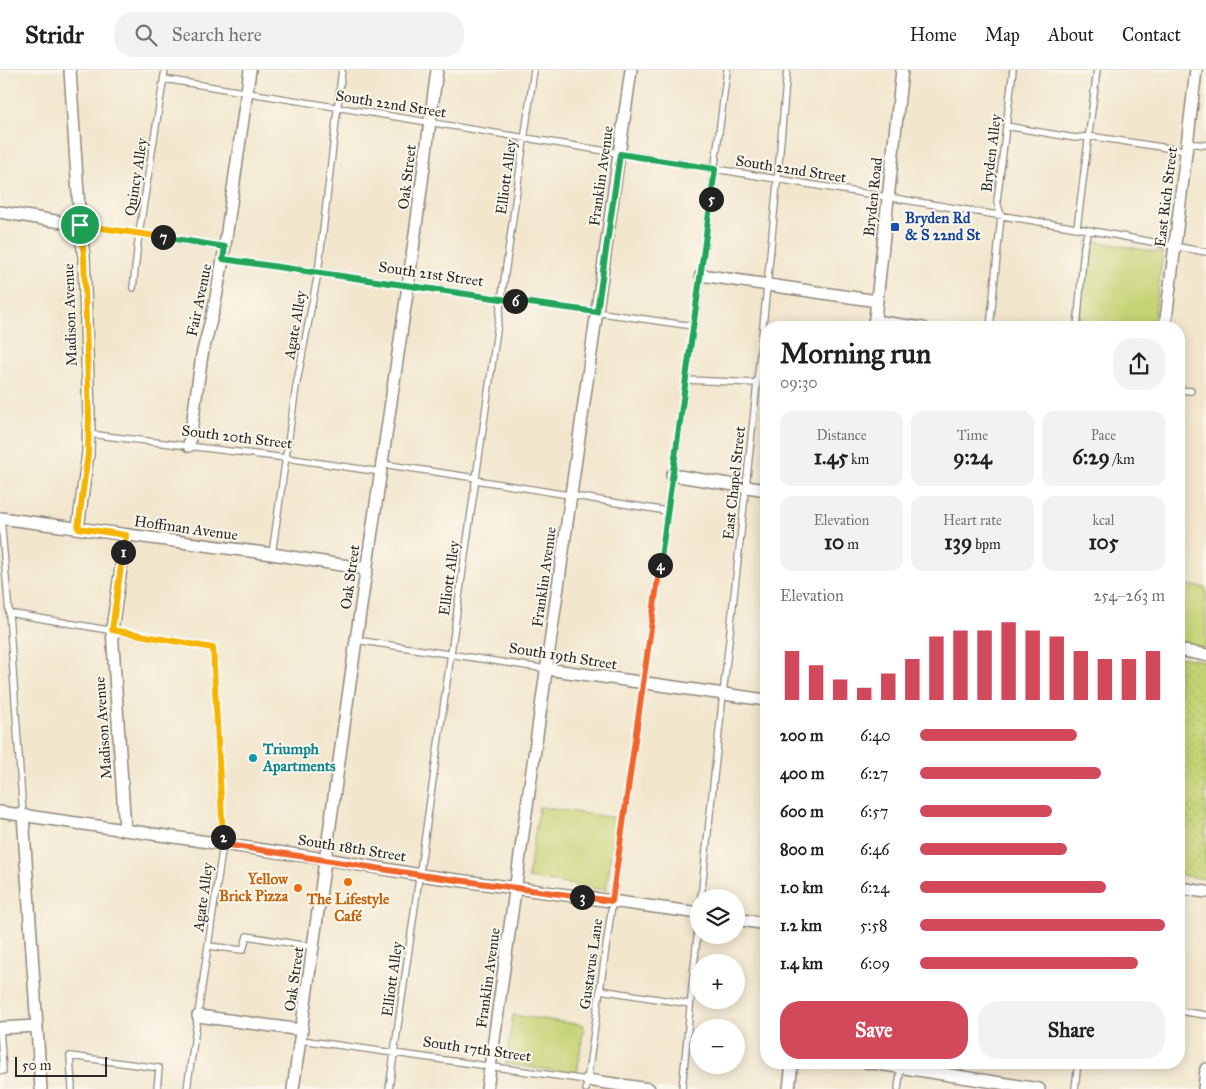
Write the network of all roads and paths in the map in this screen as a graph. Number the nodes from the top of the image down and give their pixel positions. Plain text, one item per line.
1 (70, 70) edge
2 (166, 70) edge
3 (250, 70) edge
4 (342, 70) edge
5 (437, 70) edge
6 (534, 70) edge
7 (631, 70) edge
8 (727, 70) edge
9 (787, 70) edge
10 (902, 70) edge
11 (1013, 70) edge
12 (1097, 70) edge
13 (1196, 70) edge
14 (164, 79) junction
15 (247, 93) junction
16 (336, 107) junction
17 (429, 122) junction
18 (1006, 126) junction
19 (1088, 136) junction
20 (524, 138) junction
21 (1206, 145) edge
22 (1187, 147) junction
23 (620, 154) junction
24 (715, 169) junction
25 (778, 179) junction
26 (888, 197) junction
27 (0, 212) edge
28 (1001, 216) junction
29 (80, 225) junction
30 (1077, 228) junction
31 (1088, 230) junction
32 (139, 233) junction
33 (225, 247) junction
34 (1175, 247) junction
35 (1206, 252) edge
36 (223, 259) junction
37 (318, 273) junction
38 (701, 275) junction
39 (767, 285) junction
40 (408, 286) junction
41 (133, 288) dead end
42 (502, 299) junction
43 (877, 301) junction
44 (597, 312) junction
45 (763, 321) edge
46 (874, 321) edge
47 (991, 321) edge
48 (1078, 321) edge
49 (1166, 321) edge
50 (694, 326) junction
51 (760, 354) edge
52 (686, 380) junction
53 (757, 383) junction
54 (1185, 390) edge
55 (1191, 391) dead end
56 (89, 434) junction
57 (189, 446) junction
58 (286, 458) junction
59 (381, 468) junction
60 (672, 475) junction
61 (476, 479) junction
62 (746, 487) junction
63 (760, 489) edge
64 (571, 497) junction
65 (667, 511) junction
66 (0, 518) edge
67 (78, 528) junction
68 (126, 535) junction
69 (272, 554) junction
70 (367, 569) junction
71 (9, 613) junction
72 (112, 630) junction
73 (356, 640) junction
74 (1185, 651) edge
75 (1206, 655) edge
76 (451, 656) junction
77 (547, 669) junction
78 (643, 683) junction
79 (723, 693) junction
80 (760, 699) edge
81 (0, 812) edge
82 (23, 815) junction
83 (124, 830) junction
84 (223, 844) junction
85 (326, 859) junction
86 (420, 875) junction
87 (516, 887) junction
88 (702, 889) edge
89 (1185, 889) edge
90 (1206, 892) edge
91 (612, 901) junction
92 (690, 912) edge
93 (745, 920) edge
94 (760, 923) edge
95 (208, 946) junction
96 (314, 947) junction
97 (600, 990) junction
98 (690, 1004) joint
99 (1185, 1012) edge
100 (1206, 1015) edge
101 (198, 1016) junction
102 (37, 1026) junction
103 (0, 1028) edge
104 (301, 1035) junction
105 (395, 1052) junction
106 (490, 1067) junction
107 (791, 1069) edge
108 (900, 1069) edge
109 (924, 1069) edge
110 (1077, 1069) edge
111 (1206, 1070) edge
112 (0, 1071) edge
113 (587, 1085) edge
114 (41, 1089) edge
115 (72, 1089) edge
116 (157, 1089) edge
117 (187, 1089) edge
118 (294, 1089) edge
119 (390, 1089) edge
120 (487, 1089) edge
121 (649, 1089) edge
122 (682, 1089) edge
123 (789, 1089) edge
124 (898, 1089) edge
125 (1039, 1089) edge
126 (1075, 1089) edge
127 (1204, 1089) edge

1 - 29 street, Madison Avenue
2 - 14 lane, Quincy Alley
3 - 15 street, Fair Avenue
4 - 16 lane, Agate Alley
5 - 17 street, Oak Street
6 - 20 lane, Elliott Alley
7 - 23 street, Franklin Avenue
8 - 24 lane, Gustavus Lane
9 - 25 lane, East Chapel Street
10 - 26 street, Bryden Road
11 - 18 lane, Bryden Alley
12 - 19 lane
13 - 22 street, East Rich Street
14 - 15 lane, South 22nd Street
14 - 32 lane, Quincy Alley
15 - 16 lane, South 22nd Street
15 - 33 street, Fair Avenue
16 - 17 lane, South 22nd Street
16 - 37 lane, Agate Alley
17 - 20 lane, South 22nd Street
17 - 40 street, Oak Street
18 - 19 lane
18 - 28 lane, Bryden Alley
19 - 22 lane
19 - 30 lane
20 - 23 lane, South 22nd Street
20 - 42 lane, Elliott Alley
21 - 22 lane
22 - 34 street, East Rich Street
23 - 24 lane, South 22nd Street
23 - 44 street, Franklin Avenue
24 - 25 lane, South 22nd Street
24 - 38 lane, Gustavus Lane
25 - 26 lane, South 22nd Street
25 - 39 lane, East Chapel Street
26 - 28 lane, South 22nd Street
26 - 43 street, Bryden Road
27 - 29 street
28 - 30 lane, South 22nd Street
28 - 47 lane, Bryden Alley
29 - 32 lane
29 - 56 street, Madison Avenue
30 - 31 lane, South 22nd Street
31 - 34 lane, South 22nd Street
31 - 48 lane
32 - 33 lane
32 - 41 lane, Quincy Alley
33 - 36 street, Fair Avenue
34 - 35 lane, South 22nd Street
34 - 49 street, East Rich Street
36 - 37 lane, South 21st Street
36 - 57 street, Fair Avenue
37 - 40 lane, South 21st Street
37 - 58 lane, Agate Alley
38 - 39 street
38 - 50 lane, Gustavus Lane
39 - 43 street
39 - 45 lane, East Chapel Street
40 - 42 lane, South 21st Street
40 - 59 street, Oak Street
42 - 44 lane, South 21st Street
42 - 61 lane, Elliott Alley
43 - 46 street, Bryden Road
44 - 50 lane, South 21st Street
44 - 64 street, Franklin Avenue
50 - 52 lane, Gustavus Lane
51 - 53 lane, East Chapel Street
52 - 53 lane
52 - 60 lane, Gustavus Lane
53 - 62 lane, East Chapel Street
54 - 55 lane
56 - 57 lane, South 20th Street
56 - 67 street, Madison Avenue
57 - 58 lane, South 20th Street
58 - 59 lane, South 20th Street
58 - 69 lane, Agate Alley
59 - 61 lane, South 20th Street
59 - 70 street, Oak Street
60 - 62 street
60 - 65 lane, Gustavus Lane
61 - 64 lane, South 20th Street
61 - 76 lane, Elliott Alley
62 - 63 street
62 - 79 lane, East Chapel Street
64 - 65 lane, South 20th Street
64 - 77 street, Franklin Avenue
65 - 78 lane, Gustavus Lane
66 - 67 street, Hoffman Avenue
66 - 71 lane
67 - 68 street, Hoffman Avenue
68 - 69 street, Hoffman Avenue
68 - 72 street, Madison Avenue
69 - 70 street, Hoffman Avenue
70 - 73 street, Oak Street
71 - 72 lane
71 - 82 lane
72 - 83 street, Madison Avenue
72 - 84 lane, Agate Alley
73 - 76 lane, South 19th Street
73 - 85 street, Oak Street
74 - 75 street
76 - 77 lane, South 19th Street
76 - 86 lane, Elliott Alley
77 - 78 street, South 19th Street
77 - 87 street, Franklin Avenue
78 - 79 street, South 19th Street
78 - 91 lane, Gustavus Lane
79 - 80 street, South 19th Street
79 - 88 lane, East Chapel Street
81 - 82 street, South 18th Street
82 - 83 street, South 18th Street
82 - 102 street
83 - 84 street, South 18th Street
84 - 85 street, South 18th Street
84 - 95 lane, Agate Alley
85 - 86 street, South 18th Street
85 - 96 street, Oak Street
86 - 87 street, South 18th Street
86 - 105 lane, Elliott Alley
87 - 91 street, South 18th Street
87 - 106 street, Franklin Avenue
89 - 90 street
91 - 92 street, South 18th Street
91 - 97 lane, Gustavus Lane
93 - 94 street
95 - 96 lane
95 - 101 lane, Agate Alley
96 - 104 street, Oak Street
97 - 98 lane
97 - 113 lane, Gustavus Lane
98 - 122 lane
99 - 100 lane
101 - 104 street
101 - 117 lane, Agate Alley
102 - 103 street
102 - 114 street
103 - 112 lane
104 - 105 lane, South 17th Street
104 - 118 street, Oak Street
105 - 106 lane, South 17th Street
105 - 119 lane, Elliott Alley
106 - 113 lane, South 17th Street
106 - 120 street, Franklin Avenue
107 - 123 street
108 - 124 lane
109 - 125 street
110 - 126 lane
111 - 127 street
113 - 121 street, South 17th Street
115 - 116 lane

